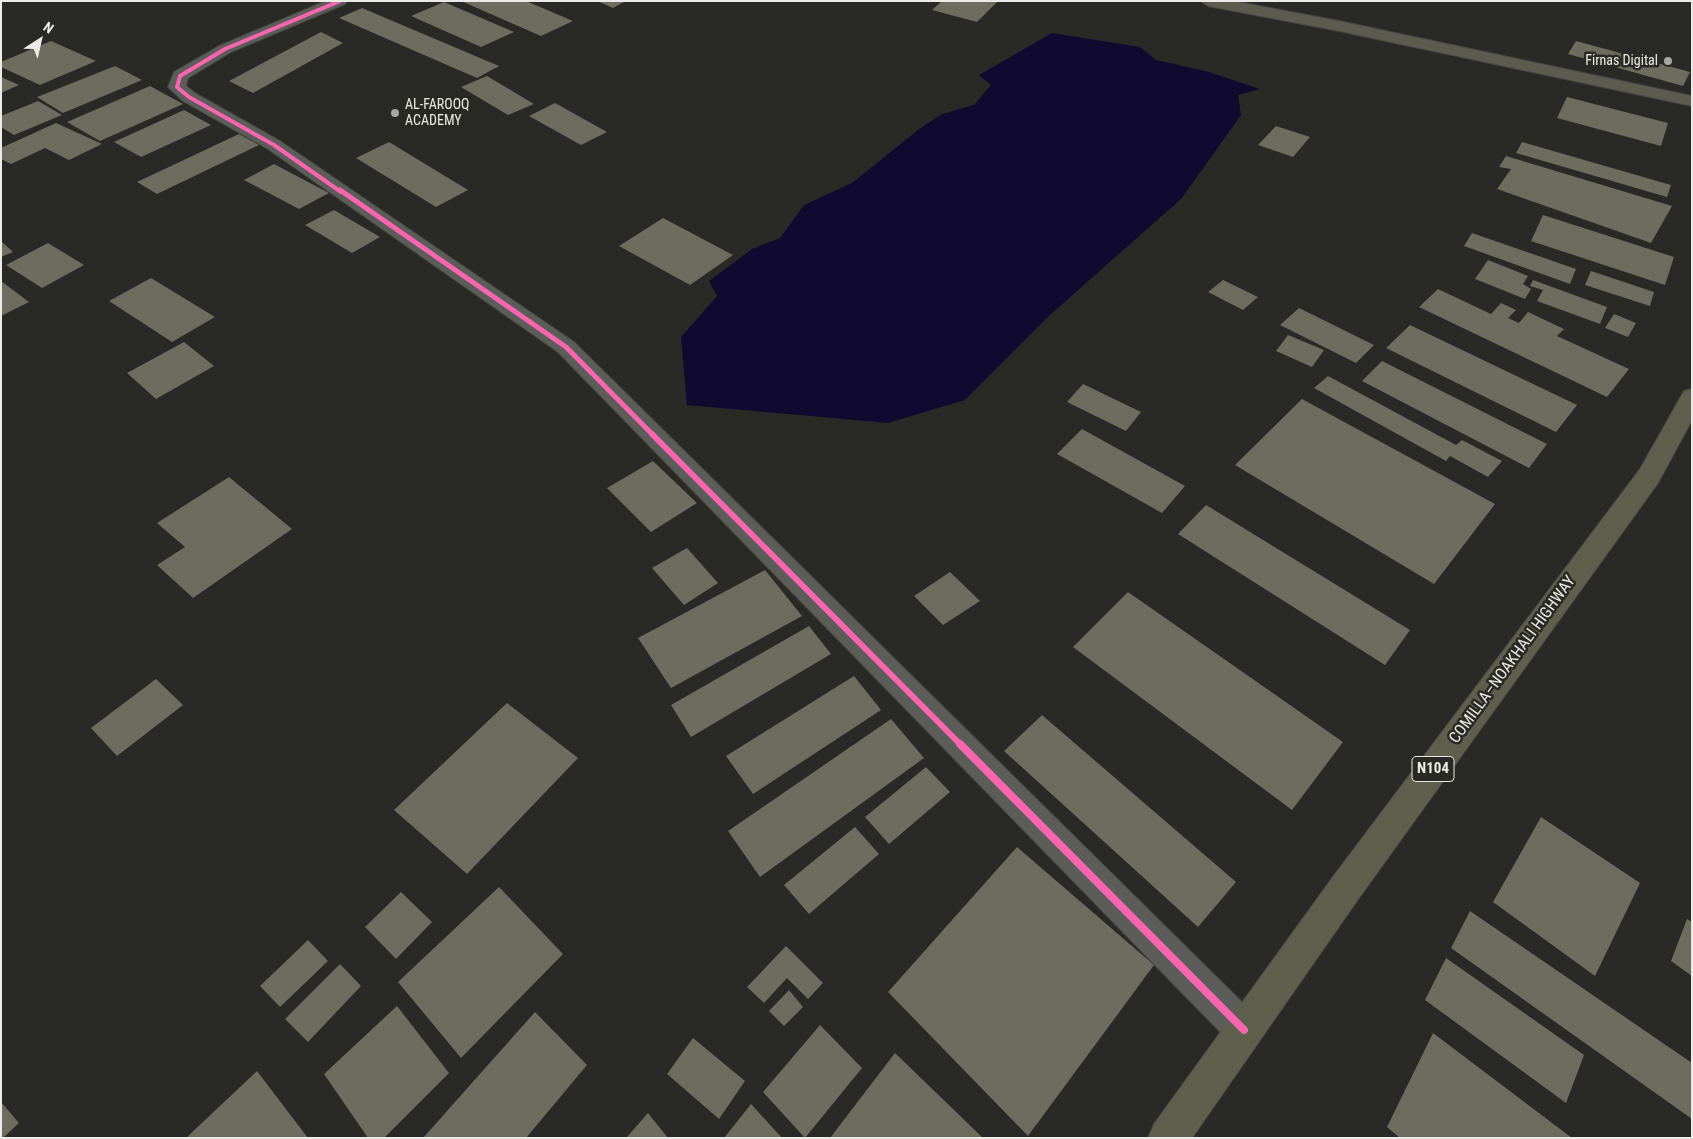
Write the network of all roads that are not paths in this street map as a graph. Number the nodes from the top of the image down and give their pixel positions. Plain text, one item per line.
1 (340, 1) edge
2 (1208, 1) edge
3 (1692, 101) edge
4 (1692, 397) edge
5 (1244, 1030) junction
6 (1168, 1138) edge

1 - 5 street
2 - 3 main road
4 - 5 highway, COMILLA–NOAKHALI HIGHWAY / N104
5 - 6 highway, COMILLA–NOAKHALI HIGHWAY / N104

